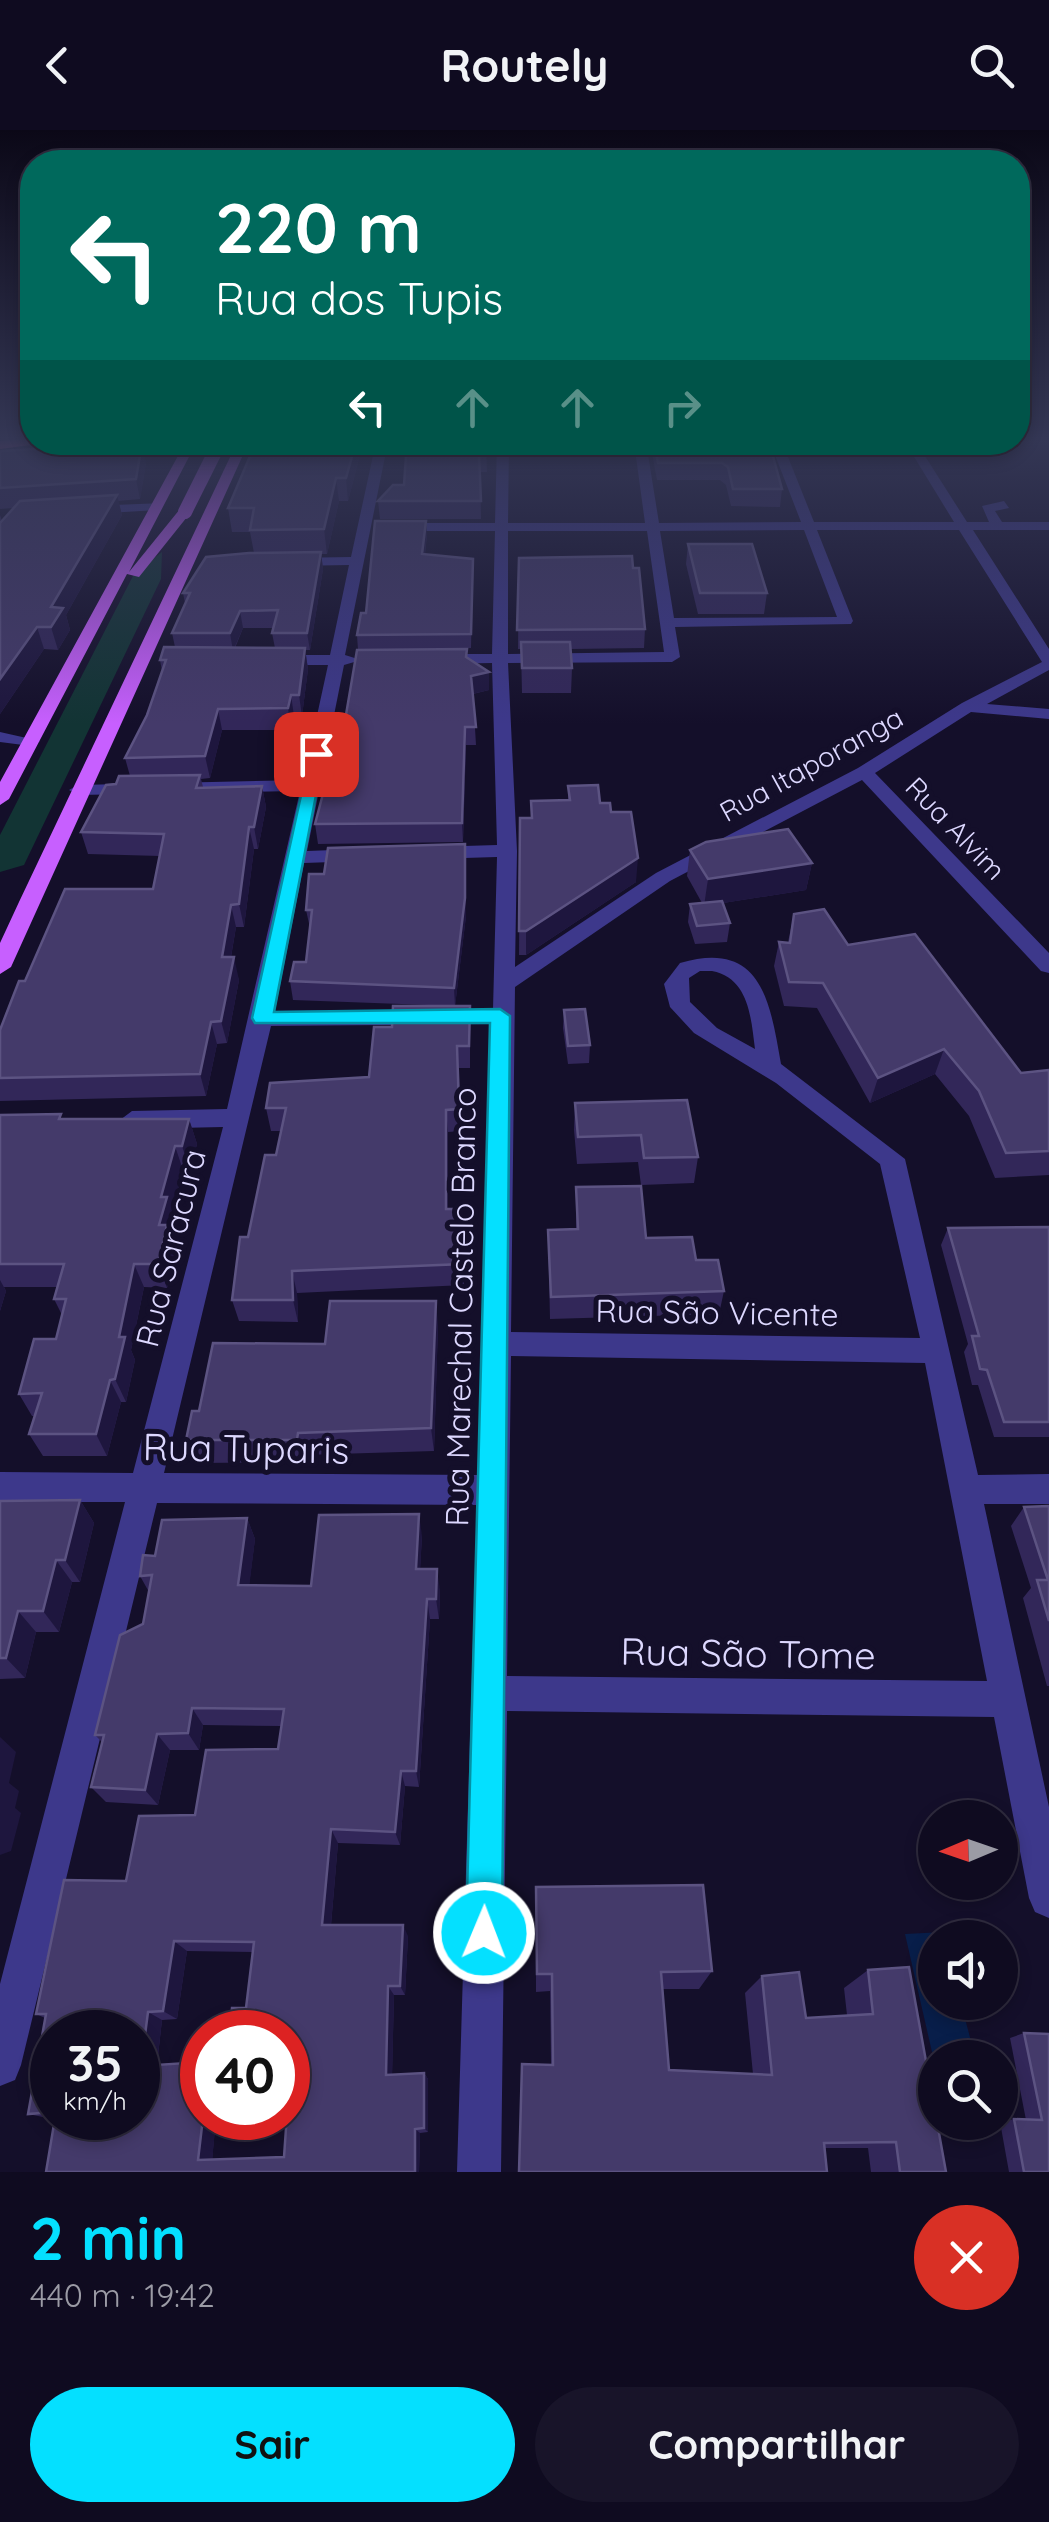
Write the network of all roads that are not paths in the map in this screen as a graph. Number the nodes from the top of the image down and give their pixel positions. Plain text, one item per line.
1 (144, 533) edge
2 (166, 533) edge
3 (178, 533) edge
4 (211, 533) edge
5 (361, 533) edge
6 (500, 533) edge
7 (653, 533) edge
8 (814, 533) edge
9 (969, 533) edge
10 (355, 561) junction
11 (282, 562) edge
12 (113, 594) junction
13 (166, 603) junction
14 (666, 623) junction
15 (427, 659) edge
16 (500, 659) junction
17 (138, 660) junction
18 (158, 660) edge
19 (257, 660) edge
20 (336, 660) junction
21 (373, 660) edge
22 (1049, 662) edge
23 (968, 707) junction
24 (1046, 717) edge
25 (0, 736) edge
26 (31, 742) junction
27 (864, 772) junction
28 (310, 785) junction
29 (78, 790) junction
30 (2, 792) edge
31 (506, 851) junction
32 (296, 857) junction
33 (1049, 966) edge
34 (0, 967) edge
35 (503, 985) junction
36 (500, 1016) junction
37 (262, 1018) junction
38 (770, 1068) junction
39 (237, 1118) junction
40 (99, 1121) edge
41 (496, 1344) junction
42 (936, 1352) junction
43 (0, 1486) edge
44 (147, 1486) junction
45 (1049, 1489) edge
46 (492, 1490) junction
47 (964, 1490) junction
48 (489, 1693) junction
49 (1007, 1698) junction
50 (1049, 1898) edge
51 (0, 2065) edge
52 (479, 2172) edge

1 - 12 main road
2 - 12 main road
3 - 13 main road
4 - 13 main road
5 - 10 street, Rua Saracura
6 - 16 street, Rua Marechal Castelo Branco
7 - 14 street
8 - 14 street
9 - 22 street
10 - 11 street
10 - 20 street, Rua Saracura
12 - 26 main road
13 - 17 main road
14 - 16 street
15 - 16 street
16 - 31 street, Rua Marechal Castelo Branco
17 - 18 street
17 - 29 main road
19 - 20 street
20 - 21 street
20 - 28 street, Rua Saracura
22 - 23 street, Rua Itaporanga
23 - 24 street
23 - 27 street, Rua Itaporanga
25 - 26 street
26 - 30 main road
27 - 33 street, Rua Alvim
27 - 35 street, Rua Itaporanga
28 - 29 street
28 - 32 street, Rua Saracura
29 - 34 main road
31 - 32 street
31 - 35 street, Rua Marechal Castelo Branco
32 - 37 street, Rua Saracura
35 - 36 street, Rua Marechal Castelo Branco
36 - 37 street
36 - 41 street, Rua Marechal Castelo Branco
37 - 39 street, Rua Saracura
38 - 38 street
38 - 42 street
39 - 40 street
39 - 44 street, Rua Saracura
41 - 42 street, Rua São Vicente
41 - 46 street, Rua Marechal Castelo Branco
42 - 47 street
43 - 44 street, Rua Tuparis
44 - 46 street, Rua Tuparis
44 - 51 street, Rua Saracura
45 - 47 street
46 - 48 street, Rua Marechal Castelo Branco
47 - 49 street
48 - 49 street, Rua São Tome
48 - 52 street, Rua Marechal Castelo Branco
49 - 50 street

